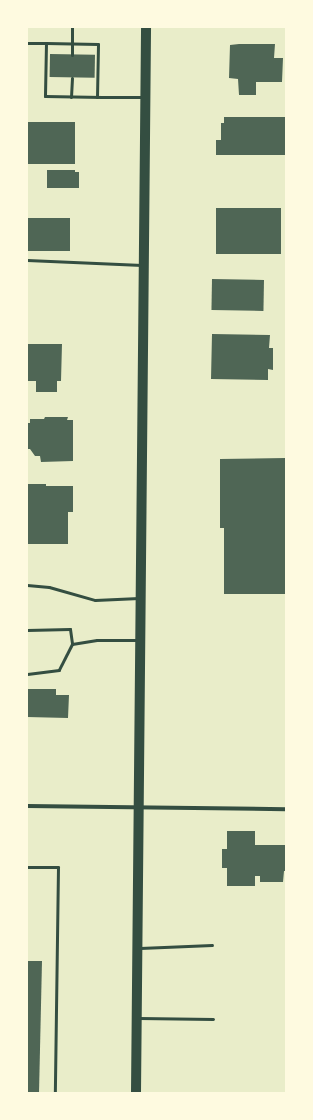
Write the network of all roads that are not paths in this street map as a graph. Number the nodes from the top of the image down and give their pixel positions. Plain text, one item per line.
1 (72, 27) edge
2 (146, 27) edge
3 (27, 43) edge
4 (46, 43) junction
5 (72, 43) junction
6 (72, 55) dead end
7 (72, 78) dead end
8 (71, 97) junction
9 (97, 97) junction
10 (145, 97) junction
11 (27, 260) edge
12 (144, 265) junction
13 (27, 585) edge
14 (140, 598) junction
15 (27, 630) edge
16 (140, 640) junction
17 (72, 644) junction
18 (27, 674) edge
19 (27, 806) edge
20 (138, 808) junction
21 (286, 809) edge
22 (27, 867) edge
23 (212, 946) dead end
24 (137, 948) junction
25 (136, 1018) junction
26 (213, 1019) dead end
27 (55, 1093) edge
28 (136, 1093) edge

1 - 5 lane
2 - 10 main road
3 - 4 lane
4 - 5 lane
4 - 8 lane
5 - 6 lane
5 - 9 lane
7 - 8 lane
8 - 9 lane
9 - 10 lane
10 - 12 main road
11 - 12 lane
12 - 14 main road
13 - 14 lane
14 - 16 main road
15 - 17 lane
16 - 17 lane
16 - 20 main road
17 - 18 lane
19 - 20 street
20 - 21 street
20 - 24 main road
22 - 27 lane
23 - 24 lane
24 - 25 main road
25 - 26 lane
25 - 28 main road

